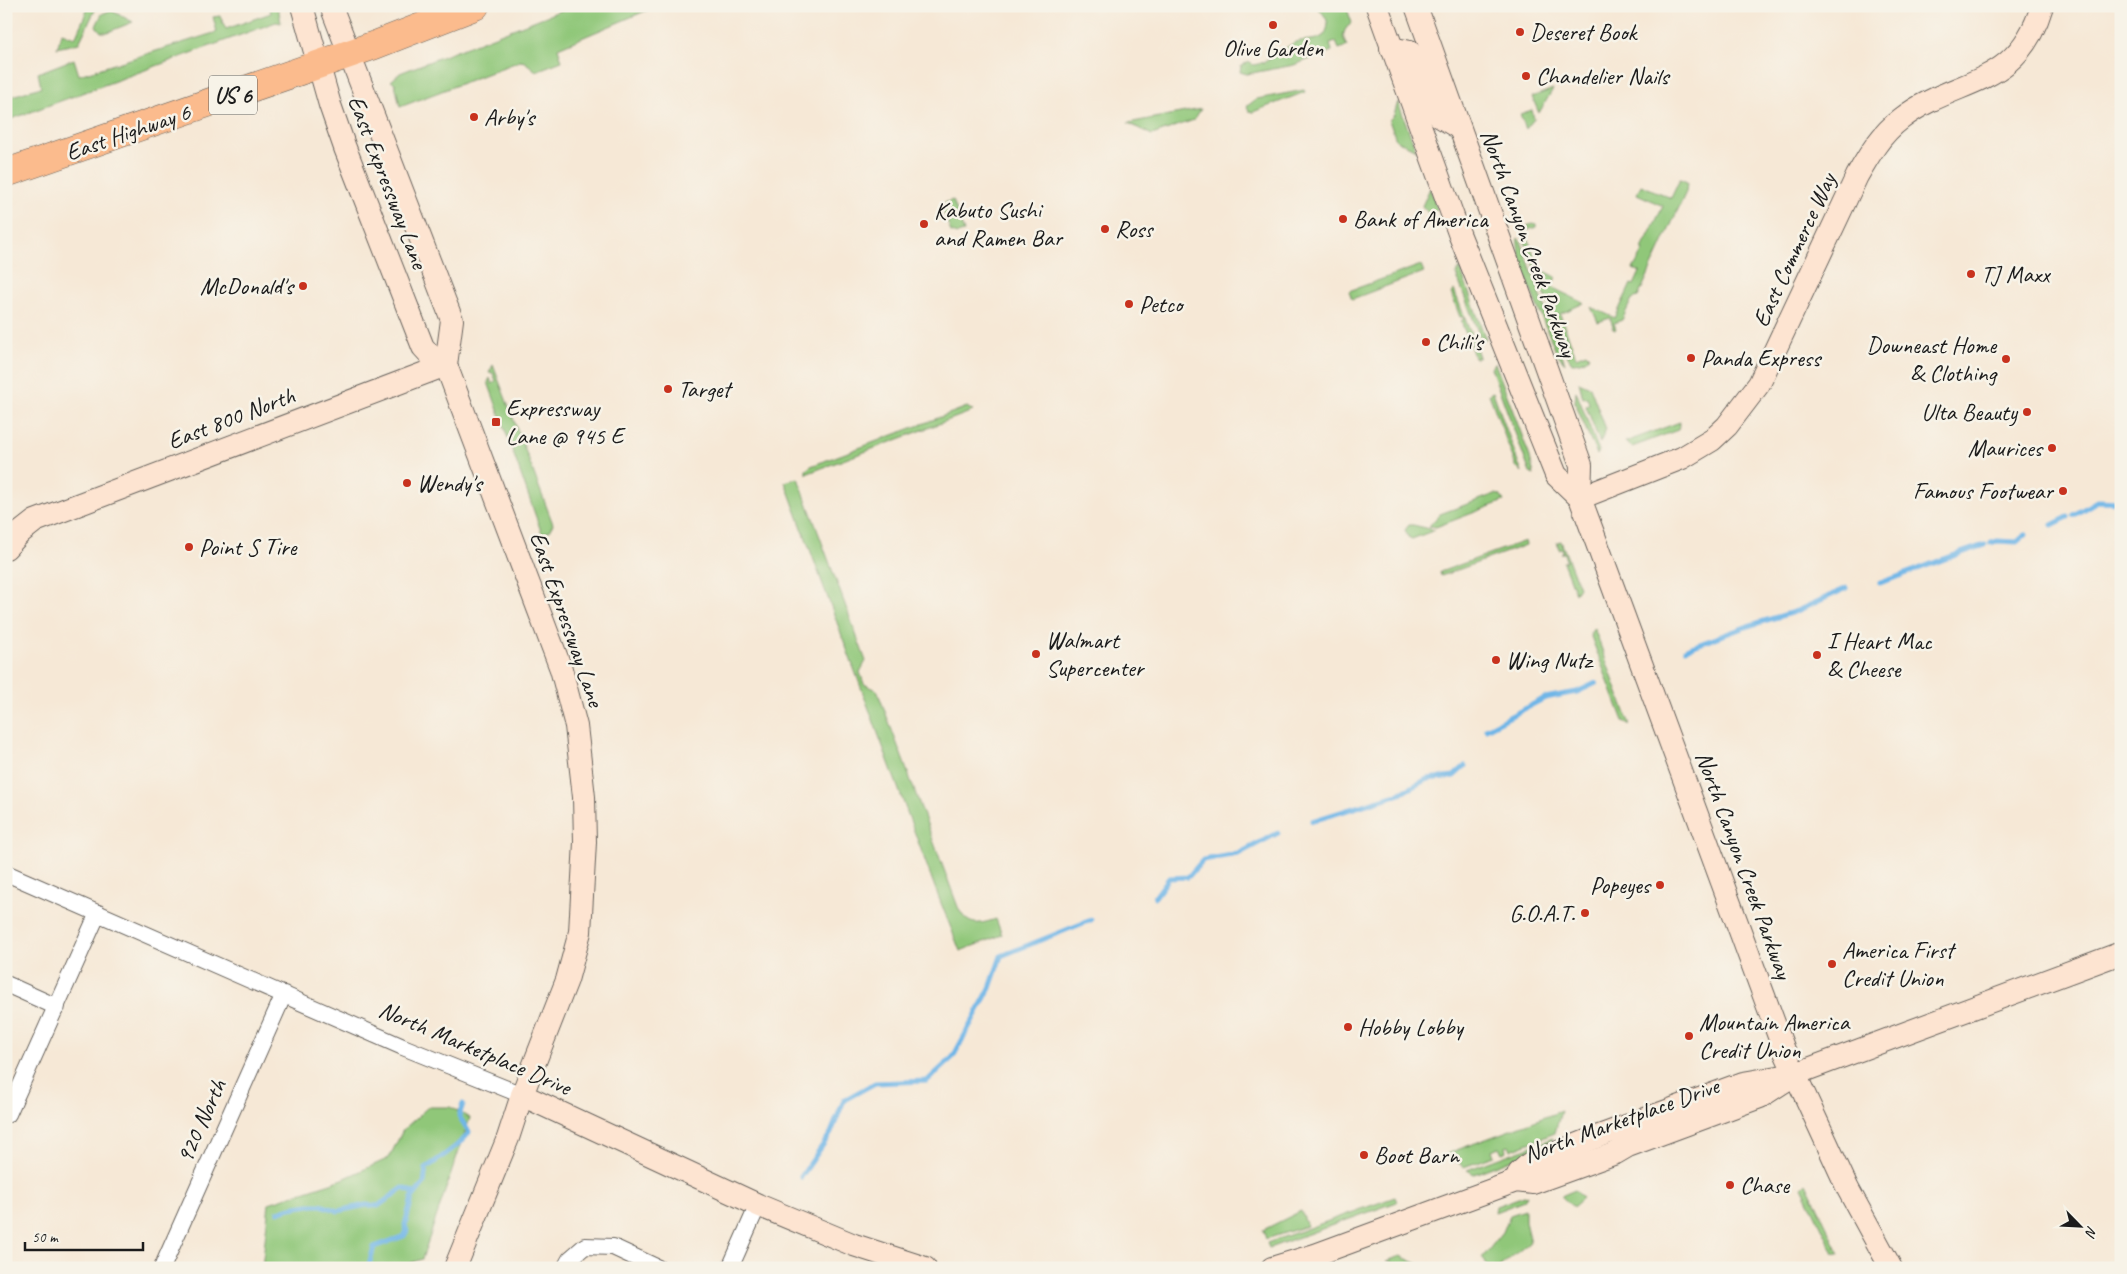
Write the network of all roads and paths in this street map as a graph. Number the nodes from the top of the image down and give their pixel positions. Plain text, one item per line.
1 (302, 6) edge
2 (331, 6) edge
3 (475, 6) edge
4 (1377, 6) edge
5 (1416, 6) edge
6 (2042, 6) edge
7 (1391, 48) junction
8 (350, 54) junction
9 (319, 64) junction
10 (1459, 128) junction
11 (6, 173) edge
12 (446, 365) junction
13 (1580, 498) junction
14 (6, 548) edge
15 (6, 873) edge
16 (98, 913) junction
17 (2121, 953) edge
18 (6, 984) edge
19 (284, 994) junction
20 (57, 1007) junction
21 (1795, 1074) junction
22 (522, 1095) junction
23 (8, 1114) dead end
24 (1516, 1181) junction
25 (758, 1204) junction
26 (162, 1268) edge
27 (455, 1268) edge
28 (565, 1268) edge
29 (658, 1268) edge
30 (730, 1268) edge
31 (925, 1268) edge
32 (1272, 1268) edge
33 (1891, 1268) edge

1 - 9 street, East Expressway Lane
2 - 8 street, East Expressway Lane
3 - 8 highway, East Highway 6 / US 6
4 - 7 street, North Canyon Creek Parkway
5 - 10 street, North Canyon Creek Parkway
6 - 13 street, East Commerce Way
7 - 10 street
7 - 13 street, North Canyon Creek Parkway
8 - 9 highway, East Highway 6 / US 6
8 - 12 street, East Expressway Lane
9 - 11 highway, East Highway 6 / US 6
9 - 12 street, East Expressway Lane
10 - 13 street, North Canyon Creek Parkway
12 - 14 street, East 800 North
12 - 22 street, East Expressway Lane
13 - 21 street, North Canyon Creek Parkway
15 - 16 street, North Marketplace Drive
16 - 19 street, North Marketplace Drive
16 - 20 street
17 - 21 street, North Marketplace Drive
18 - 20 street
19 - 22 street, North Marketplace Drive
19 - 26 street, 920 North
20 - 23 street
21 - 24 street, North Marketplace Drive
21 - 24 street, North Marketplace Drive
21 - 33 street, North Canyon Creek Parkway
22 - 25 street, North Marketplace Drive
22 - 27 street, East Expressway Lane
24 - 32 street, North Marketplace Drive
25 - 30 street
25 - 31 street, North Marketplace Drive
28 - 29 street

